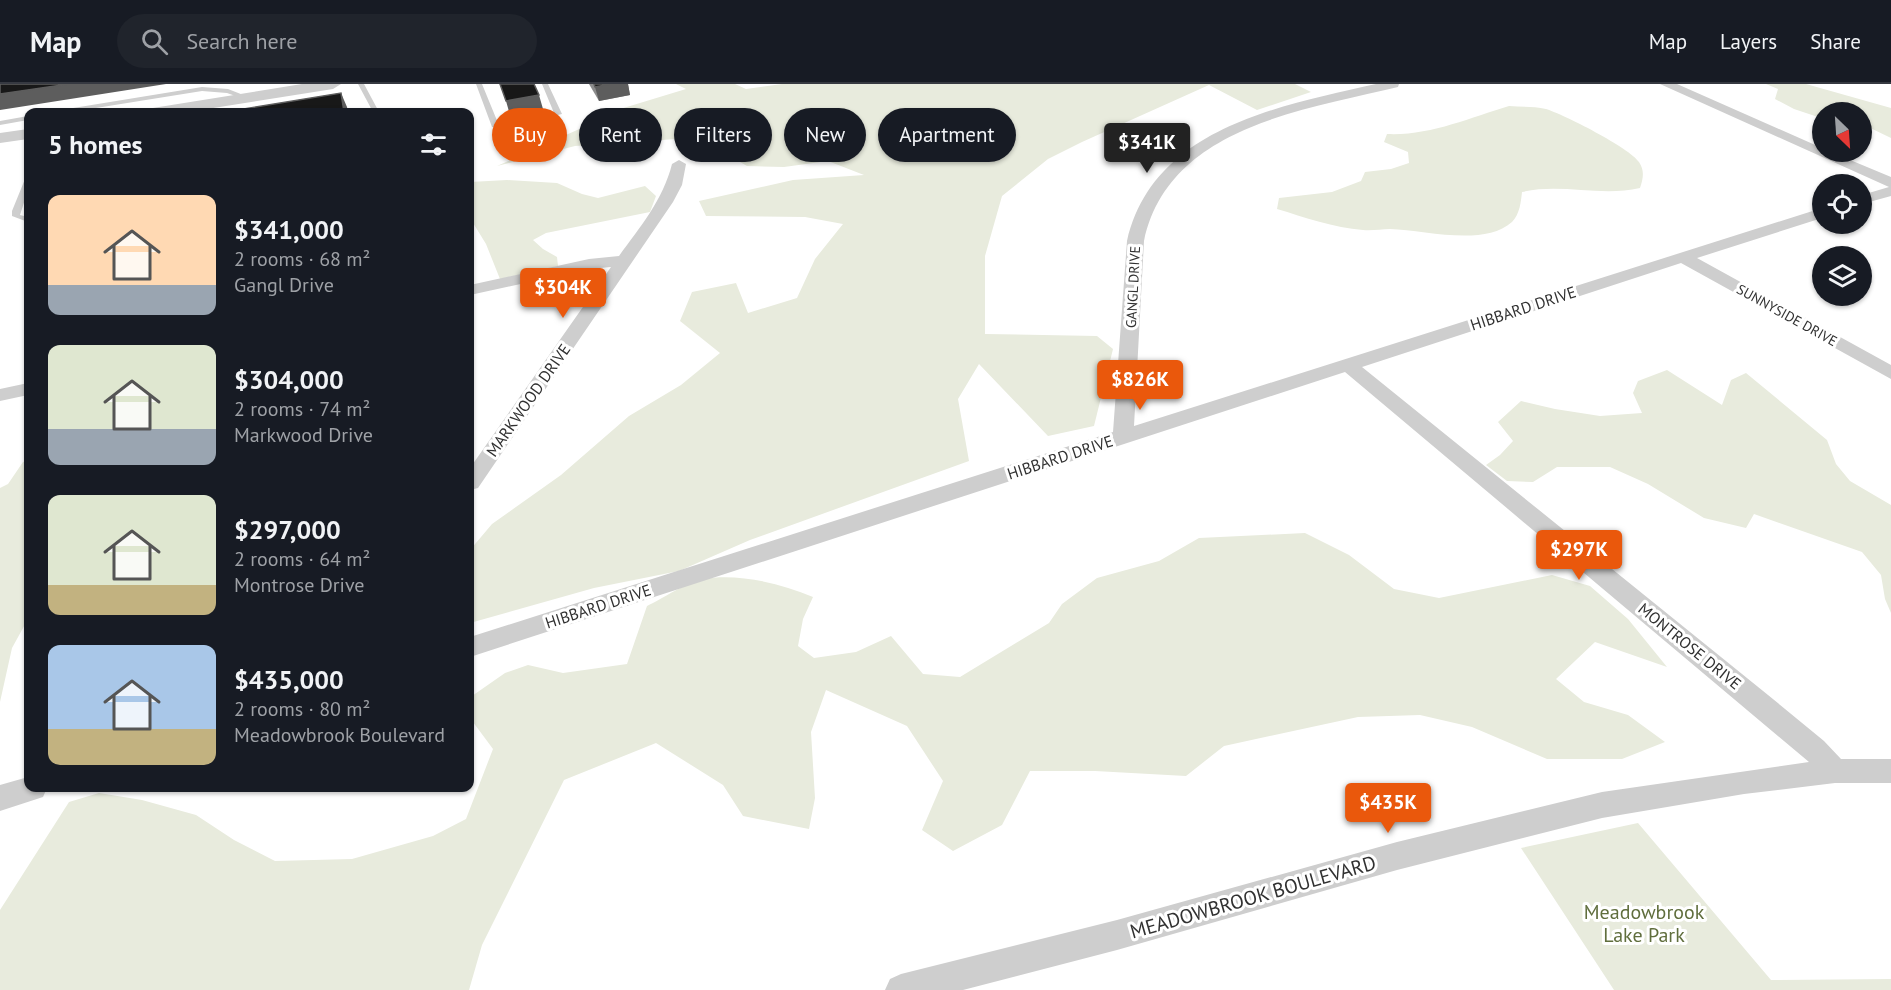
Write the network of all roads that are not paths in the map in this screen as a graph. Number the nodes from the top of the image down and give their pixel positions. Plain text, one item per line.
1 (333, 84) edge
2 (361, 84) edge
3 (479, 84) edge
4 (545, 84) edge
5 (1393, 84) edge
6 (1666, 84) edge
7 (247, 98) junction
8 (86, 108) edge
9 (184, 108) edge
10 (374, 108) edge
11 (24, 119) edge
12 (0, 123) edge
13 (24, 135) edge
14 (0, 138) edge
15 (679, 164) dead end
16 (1891, 183) edge
17 (24, 191) edge
18 (1891, 191) edge
19 (1872, 197) edge
20 (1812, 216) edge
21 (24, 218) edge
22 (1682, 257) junction
23 (624, 261) junction
24 (474, 289) edge
25 (1347, 364) junction
26 (1891, 373) edge
27 (24, 390) edge
28 (0, 395) edge
29 (1124, 437) junction
30 (474, 477) edge
31 (474, 646) edge
32 (1835, 771) junction
33 (1891, 771) edge
34 (24, 791) edge
35 (0, 798) edge
36 (901, 990) edge

1 - 7 street
2 - 10 lane
3 - 4 lane
5 - 29 street, GANGL DRIVE
6 - 16 street
7 - 8 lane
7 - 9 street
11 - 12 lane
13 - 14 street
15 - 23 street, MARKWOOD DRIVE
17 - 21 lane
18 - 19 street
20 - 22 street, HIBBARD DRIVE
22 - 25 street, HIBBARD DRIVE
22 - 26 street, SUNNYSIDE DRIVE
23 - 24 street
23 - 30 street, MARKWOOD DRIVE
25 - 29 street, HIBBARD DRIVE
25 - 32 street, MONTROSE DRIVE
27 - 28 street
29 - 31 street, HIBBARD DRIVE
32 - 33 street, MEADOWBROOK BOULEVARD
32 - 36 street, MEADOWBROOK BOULEVARD
34 - 35 street

